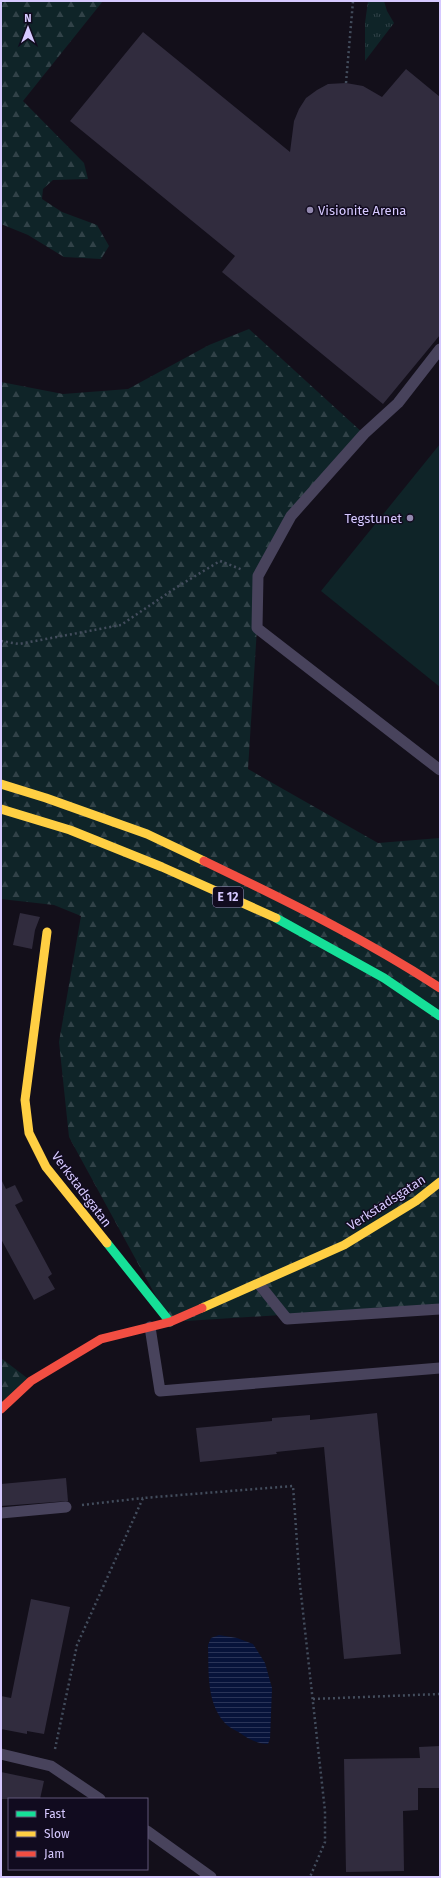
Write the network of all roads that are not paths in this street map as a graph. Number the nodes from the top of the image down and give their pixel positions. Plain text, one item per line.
1 (440, 349) edge
2 (440, 770) edge
3 (1, 784) edge
4 (1, 808) edge
5 (47, 932) dead end
6 (440, 988) edge
7 (440, 1016) edge
8 (440, 1182) edge
9 (259, 1284) junction
10 (440, 1309) edge
11 (170, 1322) junction
12 (150, 1327) junction
13 (440, 1368) edge
14 (1, 1409) edge
15 (66, 1507) road end
16 (1, 1513) edge
17 (1, 1754) edge
18 (99, 1798) edge
19 (148, 1832) edge
20 (211, 1877) edge

1 - 2 lane
3 - 6 main road, E 12
4 - 7 main road, E 12
5 - 11 main road, Verkstadsgatan
8 - 9 main road, Verkstadsgatan
9 - 10 lane
9 - 11 main road, Verkstadsgatan
11 - 12 main road, Verkstadsgatan
12 - 13 lane
12 - 14 main road, Verkstadsgatan
15 - 16 lane
17 - 18 lane
19 - 20 lane

